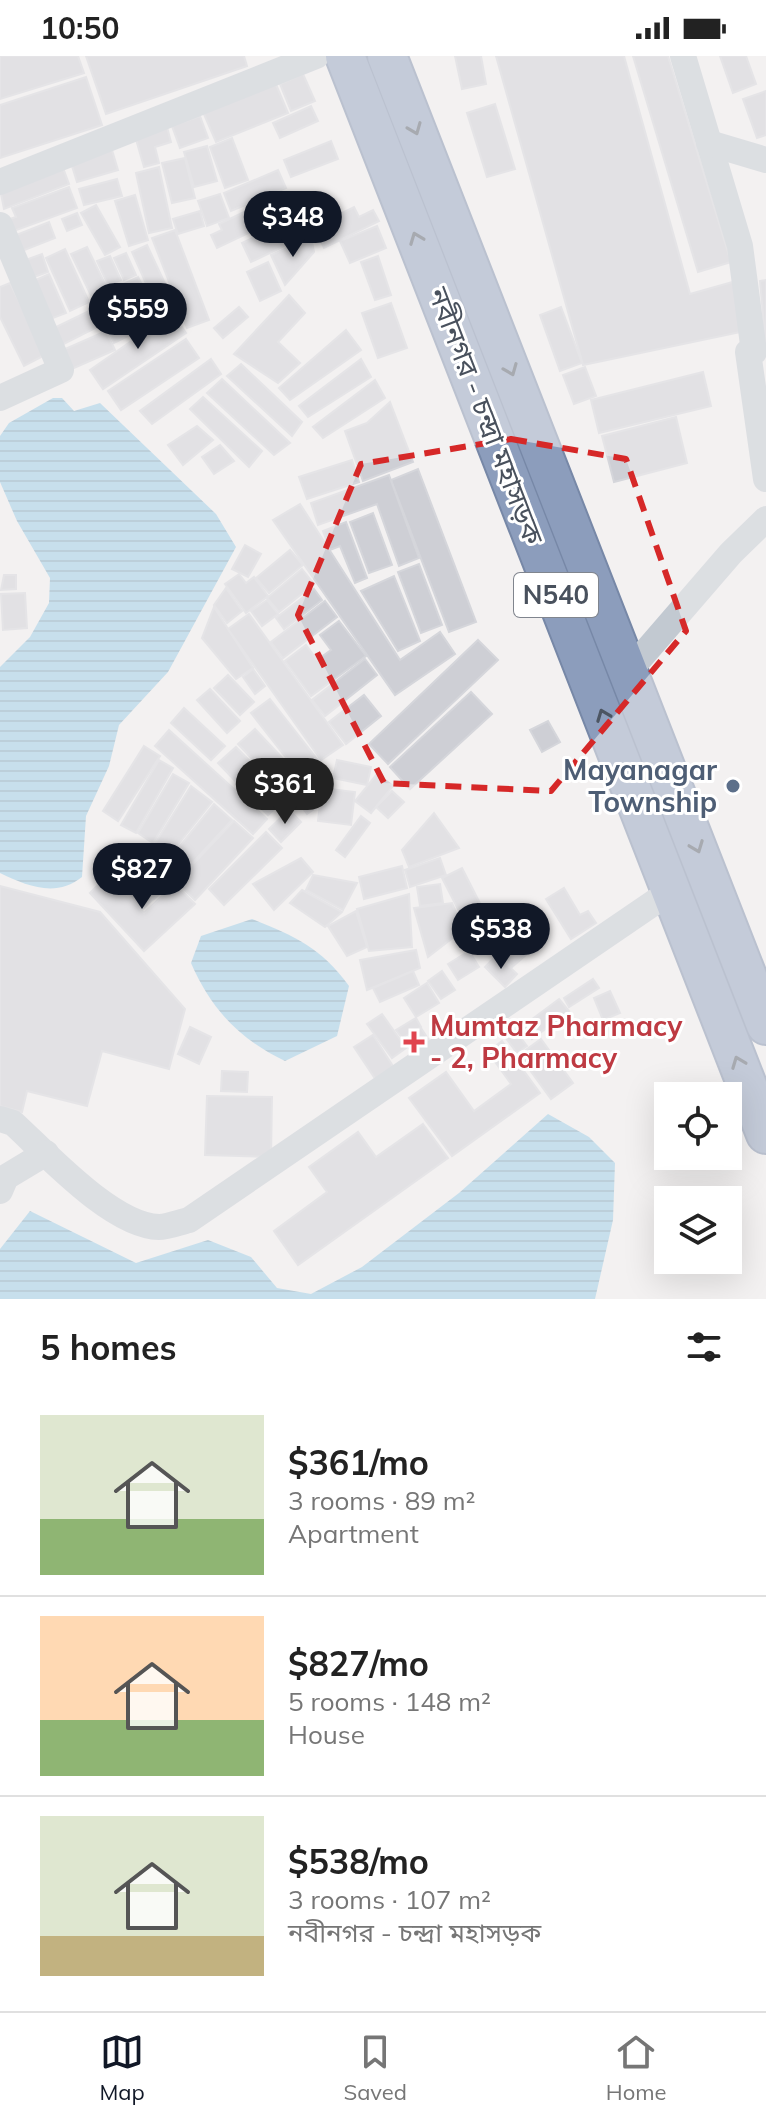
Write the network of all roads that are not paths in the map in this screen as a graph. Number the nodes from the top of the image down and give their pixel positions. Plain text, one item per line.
1 (316, 56) edge
2 (345, 56) edge
3 (387, 56) edge
4 (683, 56) edge
5 (709, 143) junction
6 (766, 160) edge
7 (0, 182) edge
8 (0, 225) edge
9 (0, 398) edge
10 (766, 479) edge
11 (766, 519) edge
12 (629, 671) junction
13 (671, 891) junction
14 (762, 1003) edge
15 (0, 1119) edge
16 (766, 1134) edge
17 (46, 1153) junction
18 (0, 1191) edge

1 - 7 street
13 -> 2 highway, নবীনগর - চন্দ্রা মহাসড়ক / N540
3 -> 12 highway, নবীনগর - চন্দ্রা মহাসড়ক / N540
4 - 5 street
5 - 6 street
5 - 10 street
8 - 9 street
11 - 12 street
12 -> 14 highway, নবীনগর - চন্দ্রা মহাসড়ক / N540
16 -> 13 highway, নবীনগর - চন্দ্রা মহাসড়ক / N540
13 - 17 street
15 - 17 street
17 - 18 street

